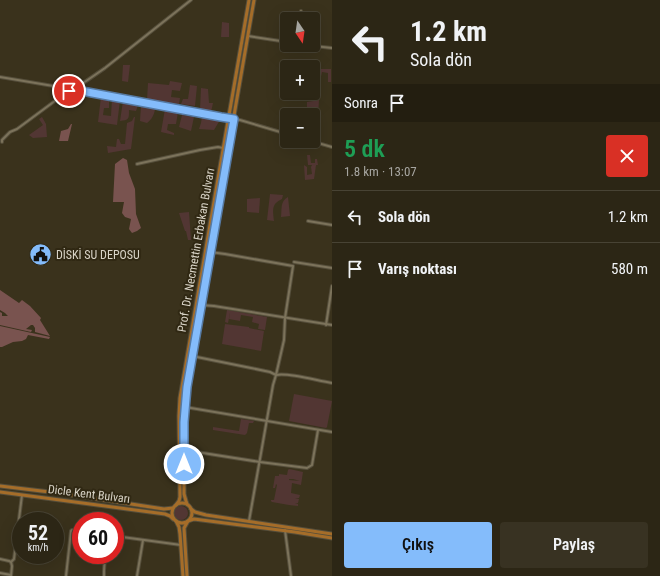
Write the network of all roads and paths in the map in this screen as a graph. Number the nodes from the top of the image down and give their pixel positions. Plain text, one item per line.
1 (191, 0) edge
2 (249, 0) edge
3 (254, 0) edge
4 (248, 36) junction
5 (280, 41) edge
6 (320, 46) edge
7 (332, 48) edge
8 (0, 77) edge
9 (71, 89) junction
10 (228, 118) junction
11 (234, 119) junction
12 (280, 132) edge
13 (2, 142) dead end
14 (320, 144) edge
15 (332, 147) edge
16 (223, 148) junction
17 (137, 164) dead end
18 (308, 221) dead end
19 (332, 225) edge
20 (210, 252) junction
21 (294, 262) dead end
22 (332, 268) edge
23 (332, 286) edge
24 (201, 305) junction
25 (285, 318) junction
26 (326, 324) junction
27 (332, 326) edge
28 (192, 356) junction
29 (276, 375) junction
30 (332, 383) edge
31 (185, 406) junction
32 (267, 421) junction
33 (318, 430) junction
34 (332, 432) edge
35 (184, 450) junction
36 (260, 462) junction
37 (0, 486) edge
38 (0, 492) edge
39 (22, 495) junction
40 (176, 504) junction
41 (187, 504) junction
42 (173, 508) junction
43 (191, 509) junction
44 (175, 520) junction
45 (188, 521) junction
46 (249, 521) junction
47 (72, 530) edge
48 (285, 530) junction
49 (332, 534) edge
50 (124, 537) edge
51 (332, 538) edge
52 (143, 540) junction
53 (181, 545) junction
54 (0, 559) edge
55 (11, 562) junction
56 (104, 564) edge
57 (0, 573) edge
58 (11, 575) edge
59 (66, 576) edge
60 (104, 576) edge
61 (137, 576) edge
62 (183, 576) edge
63 (186, 576) edge
64 (291, 576) edge

1 - 9 street
2 - 10 main road, Prof. Dr. Necmettin Erbakan Bulvarı
3 - 4 main road, Prof. Dr. Necmettin Erbakan Bulvarı
4 - 5 street
4 - 11 main road, Prof. Dr. Necmettin Erbakan Bulvarı
6 - 7 street
8 - 9 street
9 - 10 street
9 - 13 street
10 - 11 street
10 - 16 main road, Prof. Dr. Necmettin Erbakan Bulvarı
11 - 12 street
11 - 20 main road, Prof. Dr. Necmettin Erbakan Bulvarı
14 - 15 street
16 - 17 street
16 - 40 main road, Prof. Dr. Necmettin Erbakan Bulvarı
18 - 19 street
20 - 24 main road, Prof. Dr. Necmettin Erbakan Bulvarı
20 - 25 street
21 - 22 street
23 - 26 street
24 - 25 street
24 - 28 main road, Prof. Dr. Necmettin Erbakan Bulvarı
25 - 26 street
25 - 29 street
26 - 27 street
28 - 29 street
28 - 31 main road, Prof. Dr. Necmettin Erbakan Bulvarı
29 - 30 street
29 - 32 street
31 - 32 street
31 - 35 main road, Prof. Dr. Necmettin Erbakan Bulvarı
32 - 33 street
32 - 36 street
33 - 34 street
33 - 36 street
35 - 36 street
35 - 41 main road, Prof. Dr. Necmettin Erbakan Bulvarı
36 - 46 street
37 - 42 main road, Dicle Kent Bulvarı
38 - 39 main road, Dicle Kent Bulvarı
39 - 44 main road, Dicle Kent Bulvarı
39 - 55 street
40 - 41 main road
40 - 42 main road
41 - 43 main road
42 - 44 main road
43 - 45 main road
43 - 46 main road
44 - 45 main road
44 - 53 main road
45 - 48 main road
45 - 63 main road
46 - 49 main road
47 - 59 street
48 - 51 main road
48 - 64 street
50 - 52 street
52 - 53 street
52 - 61 street
53 - 62 main road
54 - 55 street
55 - 58 street
56 - 60 street
57 - 58 street

